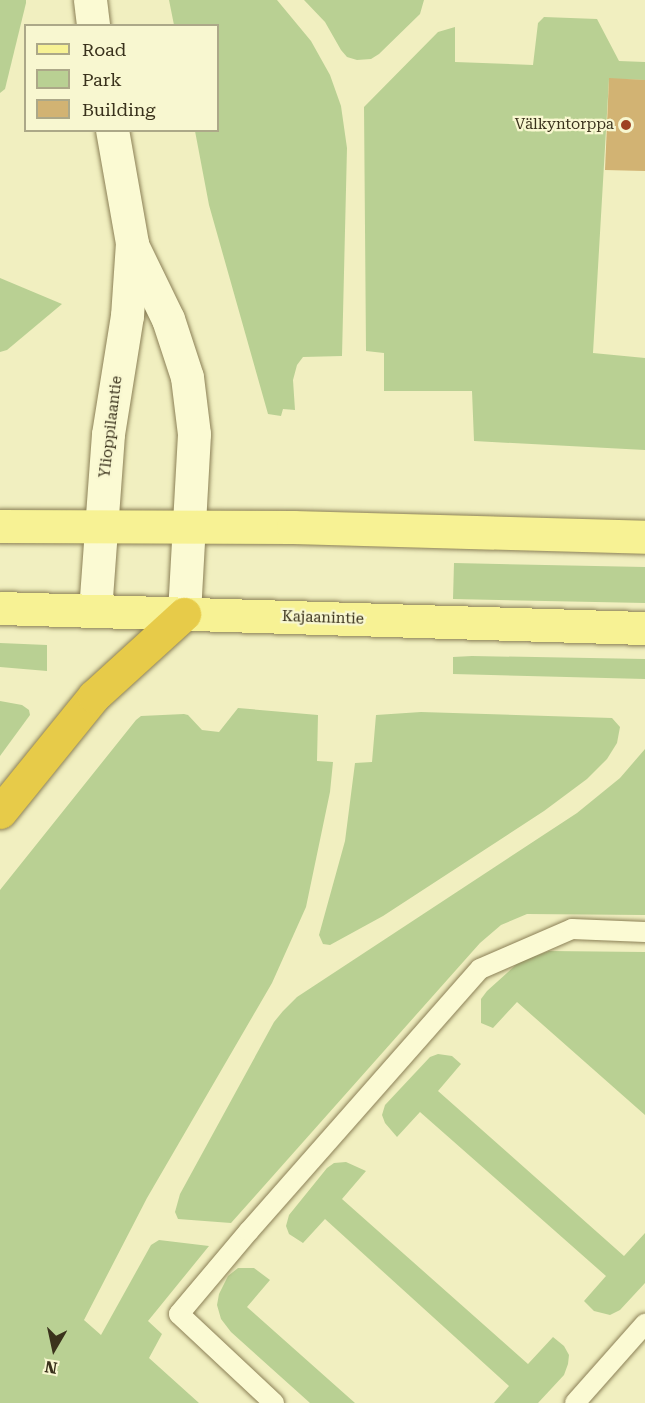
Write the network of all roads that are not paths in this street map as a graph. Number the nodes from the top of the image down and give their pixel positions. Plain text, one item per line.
1 (90, 0) edge
2 (93, 24) edge
3 (112, 132) edge
4 (132, 243) junction
5 (0, 526) edge
6 (100, 527) junction
7 (189, 527) junction
8 (645, 537) edge
9 (0, 608) edge
10 (94, 611) junction
11 (184, 614) junction
12 (645, 628) edge
13 (0, 812) edge
14 (645, 932) edge
15 (645, 1324) edge
16 (274, 1403) edge
17 (575, 1403) edge

1 - 2 street
3 - 4 street, Ylioppilaantie
4 - 6 street, Ylioppilaantie
4 - 7 street, Ylioppilaantie
5 - 6 main road
6 - 7 main road
6 - 10 street, Ylioppilaantie
7 - 8 main road
7 - 11 street, Ylioppilaantie
9 - 10 main road, Kajaanintie
10 - 11 main road, Kajaanintie
11 - 12 main road, Kajaanintie
11 - 13 highway
14 - 16 lane
15 - 17 lane

